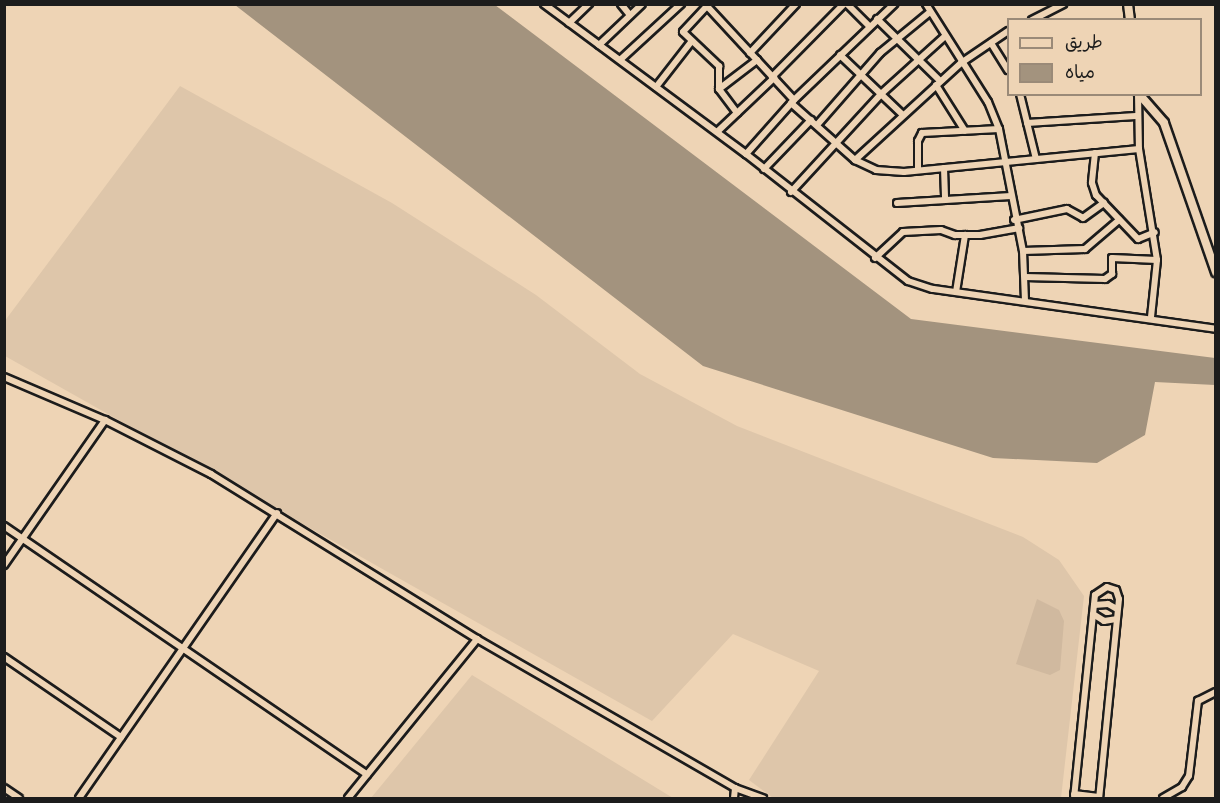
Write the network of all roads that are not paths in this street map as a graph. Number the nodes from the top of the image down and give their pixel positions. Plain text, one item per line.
1 (544, 4) edge
2 (589, 4) edge
3 (621, 4) edge
4 (642, 4) edge
5 (681, 4) edge
6 (796, 4) edge
7 (845, 4) edge
8 (894, 4) edge
9 (926, 4) edge
10 (1063, 4) edge
11 (706, 5) edge
12 (930, 12) junction
13 (630, 15) junction
14 (1036, 18) edge
15 (877, 19) junction
16 (569, 23) junction
17 (870, 26) junction
18 (1007, 32) edge
19 (944, 37) junction
20 (897, 38) junction
21 (691, 42) junction
22 (992, 43) junction
23 (599, 45) junction
24 (750, 53) junction
25 (840, 55) junction
26 (918, 58) junction
27 (620, 60) junction
28 (757, 60) junction
29 (1007, 61) edge
30 (961, 63) junction
31 (860, 74) junction
32 (773, 77) junction
33 (938, 83) junction
34 (656, 87) junction
35 (719, 89) junction
36 (881, 93) junction
37 (1020, 96) edge
38 (1138, 96) edge
39 (1140, 96) edge
40 (792, 101) junction
41 (737, 113) junction
42 (902, 114) junction
43 (1136, 116) junction
44 (811, 120) junction
45 (1027, 123) junction
46 (817, 125) junction
47 (999, 129) junction
48 (964, 131) junction
49 (717, 132) junction
50 (837, 144) junction
51 (1139, 149) junction
52 (1095, 153) junction
53 (746, 154) junction
54 (1036, 159) junction
55 (855, 160) junction
56 (1007, 161) junction
57 (944, 168) junction
58 (764, 169) junction
59 (918, 170) junction
60 (791, 192) junction
61 (1011, 196) junction
62 (945, 199) junction
63 (897, 203) dead end
64 (1104, 203) junction
65 (1014, 220) junction
66 (1119, 220) junction
67 (1019, 228) junction
68 (1155, 232) junction
69 (964, 236) junction
70 (1023, 251) junction
71 (875, 258) junction
72 (1156, 260) junction
73 (1215, 272) edge
74 (1025, 277) junction
75 (956, 292) junction
76 (1025, 302) junction
77 (1151, 317) junction
78 (1215, 329) edge
79 (4, 377) edge
80 (105, 420) junction
81 (277, 513) junction
82 (4, 526) edge
83 (23, 539) junction
84 (4, 565) edge
85 (1094, 605) junction
86 (1117, 609) junction
87 (1093, 614) junction
88 (1116, 620) junction
89 (477, 639) junction
90 (182, 649) junction
91 (4, 657) edge
92 (1215, 692) edge
93 (121, 737) junction
94 (367, 776) junction
95 (4, 788) edge
96 (735, 788) junction
97 (1074, 796) edge
98 (19, 798) edge
99 (79, 798) edge
100 (348, 798) edge
101 (734, 798) edge
102 (763, 798) edge
103 (1099, 798) edge
104 (1163, 798) edge

1 - 16 street
2 - 16 street
3 - 13 street
4 - 13 street
5 - 27 street
6 - 24 street
7 - 17 street
7 - 32 street
8 - 15 street
9 - 12 street
10 - 14 street
11 - 21 street
11 - 24 street
12 - 19 street
12 - 20 street
13 - 23 street
15 - 17 street
15 - 20 street
16 - 23 street
17 - 25 street
18 - 22 street
19 - 26 street
19 - 30 street
20 - 26 street
20 - 31 street
21 - 34 street
21 - 35 street
22 - 29 street
22 - 30 street
23 - 27 street
24 - 28 street
25 - 31 street
25 - 40 street
26 - 33 street
26 - 36 street
27 - 34 street
28 - 32 street
28 - 35 street
30 - 33 street
30 - 47 street
31 - 36 street
31 - 46 street
32 - 40 street
32 - 41 street
33 - 42 street
33 - 48 street
34 - 49 street
35 - 41 street
36 - 42 street
36 - 50 street
37 - 45 street
38 - 43 street
39 - 73 street
40 - 44 street
40 - 53 street
41 - 49 street
42 - 55 street
43 - 45 street
43 - 51 street
44 - 46 street
44 - 58 street
45 - 54 street
46 - 50 street
47 - 48 street
47 - 56 street
48 - 59 street
49 - 53 street
50 - 55 street
50 - 60 street
51 - 52 street
51 - 68 street
52 - 54 street
52 - 64 street
53 - 58 street
54 - 56 street
55 - 59 street
56 - 57 street
56 - 61 street
57 - 59 street
57 - 62 street
58 - 60 street
60 - 71 street
61 - 62 street
61 - 65 street
62 - 63 street
64 - 65 street
64 - 66 street
65 - 67 street
66 - 68 street
66 - 70 street
67 - 69 street
67 - 70 street
68 - 72 street
69 - 71 street
69 - 75 street
70 - 74 street
71 - 75 street
72 - 74 street
72 - 77 street
74 - 76 street
75 - 76 street
76 - 77 street
77 - 78 street
79 - 80 street
80 - 81 street
80 - 83 street
81 - 89 street
81 - 90 street
82 - 83 street
83 - 84 street
83 - 90 street
85 - 86 street
85 - 86 street
85 - 87 street
86 - 88 street
87 - 88 street
87 - 97 street
88 - 103 street
89 - 94 street
89 - 96 street
90 - 93 street
90 - 94 street
91 - 93 street
92 - 104 street
93 - 99 street
94 - 100 street
95 - 98 street
96 - 101 street
96 - 102 street
97 - 103 street

